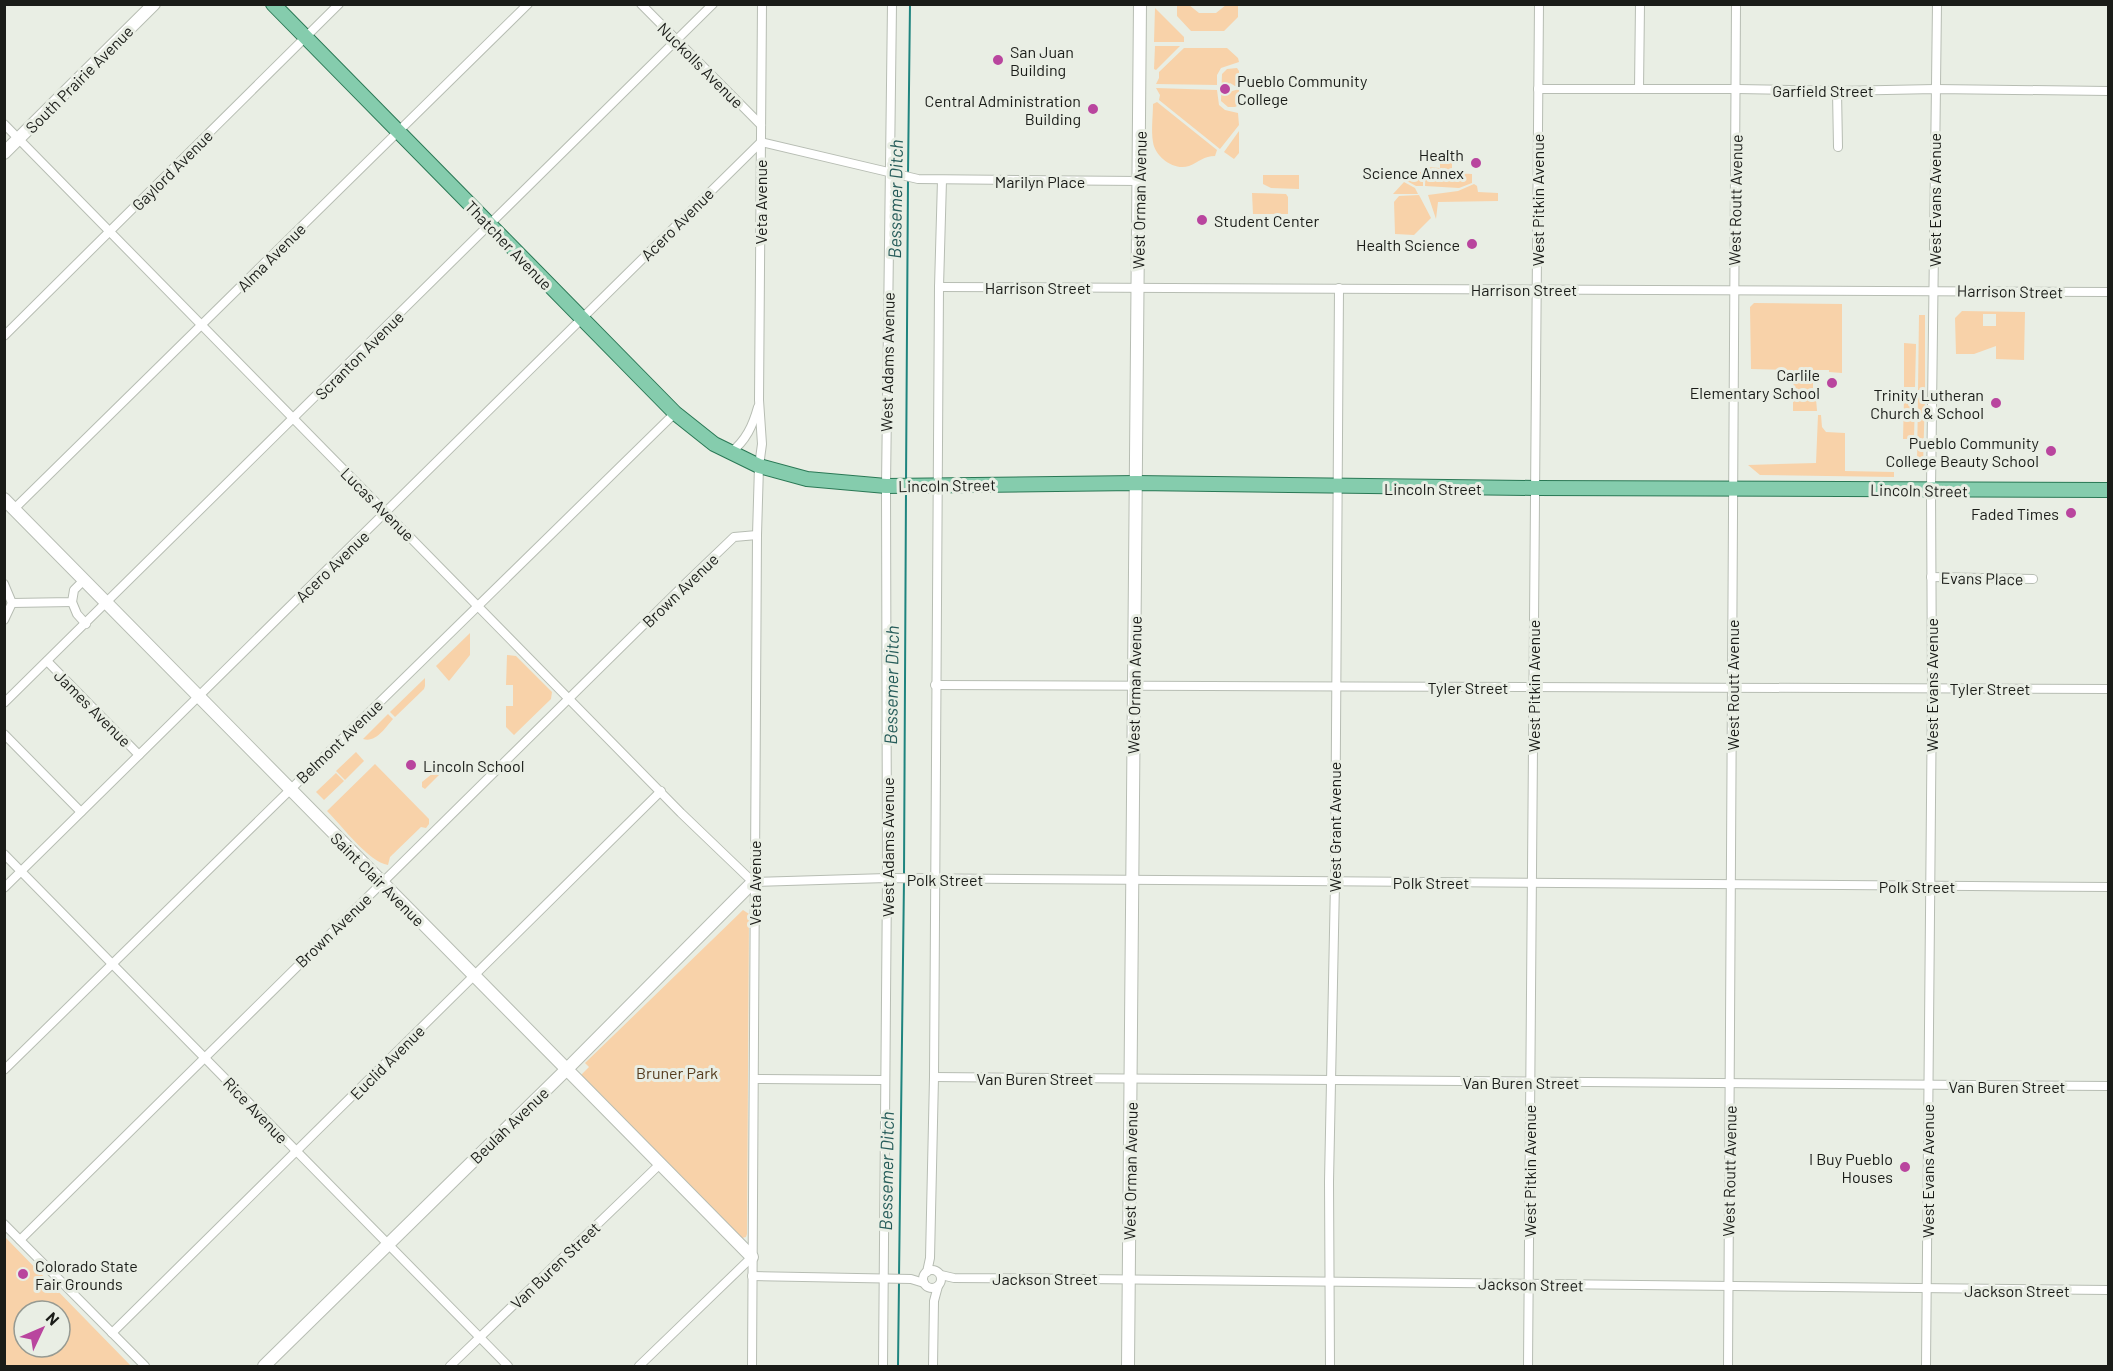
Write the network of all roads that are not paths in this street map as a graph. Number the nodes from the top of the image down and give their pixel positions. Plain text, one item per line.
1 (154, 4) edge
2 (273, 4) edge
3 (339, 4) edge
4 (528, 4) edge
5 (641, 4) edge
6 (713, 4) edge
7 (762, 4) edge
8 (892, 4) edge
9 (1140, 4) edge
10 (1539, 4) edge
11 (1640, 4) edge
12 (1736, 4) edge
13 (1937, 4) edge
14 (305, 38) junction
15 (676, 40) junction
16 (1538, 88) junction
17 (1737, 88) junction
18 (1639, 89) junction
19 (1935, 89) junction
20 (1837, 91) junction
21 (2109, 91) edge
22 (4, 124) edge
23 (761, 125) junction
24 (398, 132) junction
25 (19, 138) junction
26 (761, 142) junction
27 (1838, 147) dead end
28 (4, 153) edge
29 (889, 172) junction
30 (942, 180) junction
31 (1139, 181) junction
32 (489, 225) junction
33 (110, 232) junction
34 (939, 287) junction
35 (1138, 287) junction
36 (1339, 288) junction
37 (1536, 289) junction
38 (1734, 290) junction
39 (1934, 290) junction
40 (2109, 292) edge
41 (581, 319) junction
42 (202, 325) junction
43 (4, 336) edge
44 (759, 400) junction
45 (675, 413) junction
46 (295, 419) junction
47 (730, 453) junction
48 (759, 466) junction
49 (1136, 483) junction
50 (933, 484) junction
51 (892, 486) junction
52 (1338, 487) junction
53 (1535, 488) junction
54 (1733, 488) junction
55 (1931, 490) junction
56 (2109, 490) edge
57 (4, 499) edge
58 (14, 509) junction
59 (387, 512) junction
60 (757, 535) junction
61 (1931, 578) junction
62 (2033, 579) dead end
63 (84, 580) junction
64 (4, 584) edge
65 (72, 602) junction
66 (12, 603) junction
67 (106, 603) junction
68 (479, 605) junction
69 (4, 620) edge
70 (86, 624) junction
71 (47, 661) junction
72 (935, 685) junction
73 (1133, 686) junction
74 (1335, 686) junction
75 (1533, 687) junction
76 (1732, 688) junction
77 (1932, 688) junction
78 (2109, 689) edge
79 (198, 696) junction
80 (570, 698) junction
81 (4, 703) edge
82 (4, 734) edge
83 (139, 755) junction
84 (290, 789) junction
85 (661, 791) junction
86 (81, 812) junction
87 (4, 854) edge
88 (21, 871) junction
89 (887, 878) junction
90 (935, 879) junction
91 (1133, 880) junction
92 (382, 882) junction
93 (753, 882) junction
94 (1335, 882) junction
95 (1532, 883) junction
96 (1731, 884) junction
97 (1929, 886) junction
98 (2109, 887) edge
99 (4, 888) edge
100 (113, 964) junction
101 (474, 976) junction
102 (204, 1056) junction
103 (567, 1069) junction
104 (4, 1070) edge
105 (934, 1077) junction
106 (754, 1079) junction
107 (1131, 1079) junction
108 (884, 1080) junction
109 (1332, 1081) junction
110 (1530, 1082) junction
111 (1730, 1083) junction
112 (1928, 1085) junction
113 (2109, 1086) edge
114 (296, 1151) junction
115 (660, 1164) junction
116 (4, 1224) edge
117 (20, 1240) junction
118 (388, 1243) junction
119 (752, 1257) junction
120 (752, 1276) junction
121 (1129, 1278) junction
122 (889, 1279) junction
123 (932, 1279) junction
124 (1329, 1281) junction
125 (1528, 1284) junction
126 (1728, 1287) junction
127 (1926, 1289) junction
128 (2109, 1290) edge
129 (112, 1333) junction
130 (480, 1337) junction
131 (145, 1366) edge
132 (264, 1366) edge
133 (450, 1366) edge
134 (508, 1366) edge
135 (639, 1366) edge
136 (752, 1366) edge
137 (883, 1366) edge
138 (933, 1366) edge
139 (1128, 1366) edge
140 (1330, 1366) edge
141 (1528, 1366) edge
142 (1728, 1366) edge
143 (1926, 1366) edge

1 - 25 street, South Prairie Avenue
2 - 14 main road, Thatcher Avenue
3 - 14 street, Gaylord Avenue
4 - 24 street, Alma Avenue
5 - 15 street, Nuckolls Avenue
6 - 15 street, Scranton Avenue
7 - 23 street, Veta Avenue
8 - 29 street, West Adams Avenue
9 - 31 street, West Orman Avenue
10 - 16 street, West Pitkin Avenue
11 - 18 street
12 - 17 street, West Routt Avenue
13 - 19 street, West Evans Avenue
14 - 24 main road, Thatcher Avenue
14 - 33 street, Gaylord Avenue
15 - 23 street, Nuckolls Avenue
15 - 32 street, Scranton Avenue
16 - 18 street, Garfield Street
16 - 37 street, West Pitkin Avenue
17 - 18 street, Garfield Street
17 - 20 street, Garfield Street
17 - 38 street, West Routt Avenue
19 - 20 street, Garfield Street
19 - 21 street, Garfield Street
19 - 39 street, West Evans Avenue
20 - 27 street
22 - 25 street, Lucas Avenue
23 - 26 street, Veta Avenue
24 - 32 main road, Thatcher Avenue
24 - 42 street, Alma Avenue
25 - 28 street, South Prairie Avenue
25 - 33 street, Lucas Avenue
26 - 29 street
26 - 41 street, Acero Avenue
26 - 44 street, Veta Avenue
29 - 30 street, Marilyn Place
29 - 51 street, West Adams Avenue
30 - 31 street, Marilyn Place
30 - 34 street
31 - 35 street, West Orman Avenue
32 - 41 main road, Thatcher Avenue
32 - 46 street, Scranton Avenue
33 - 42 street, Lucas Avenue
33 - 43 street, Gaylord Avenue
34 - 35 street, Harrison Street
34 - 50 street
35 - 36 street, Harrison Street
35 - 49 street, West Orman Avenue
36 - 37 street, Harrison Street
36 - 52 street, West Grant Avenue
37 - 38 street, Harrison Street
37 - 53 street, West Pitkin Avenue
38 - 39 street, Harrison Street
38 - 54 street, West Routt Avenue
39 - 40 street, Harrison Street
39 - 55 street, West Evans Avenue
41 - 45 main road, Thatcher Avenue
41 - 59 street, Acero Avenue
42 - 46 street, Lucas Avenue
42 - 58 street, Alma Avenue
44 - 47 street, Veta Avenue
44 - 48 street, Veta Avenue
45 - 47 main road, Thatcher Avenue
45 - 68 street, Belmont Avenue
46 - 59 street, Lucas Avenue
46 - 67 street, Scranton Avenue
47 - 48 main road, Thatcher Avenue
48 - 51 main road, Lincoln Street
48 - 60 street, Veta Avenue
49 - 50 main road, Lincoln Street
49 - 52 main road, Lincoln Street
49 - 73 street, West Orman Avenue
50 - 51 main road, Lincoln Street
50 - 72 street
51 - 89 street, West Adams Avenue
52 - 53 main road, Lincoln Street
52 - 74 street, West Grant Avenue
53 - 54 main road, Lincoln Street
53 - 75 street, West Pitkin Avenue
54 - 55 main road, Lincoln Street
54 - 76 street, West Routt Avenue
55 - 56 main road, Lincoln Street
55 - 61 street, West Evans Avenue
57 - 58 street, Saint Clair Avenue
58 - 63 street, Saint Clair Avenue
59 - 68 street, Lucas Avenue
59 - 79 street, Acero Avenue
60 - 80 street, Brown Avenue
60 - 93 street, Veta Avenue
61 - 62 street, Evans Place
61 - 77 street, West Evans Avenue
63 - 65 street
63 - 67 street, Saint Clair Avenue
64 - 66 street
65 - 66 street
65 - 70 street
66 - 69 street
67 - 70 street, Scranton Avenue
67 - 79 street, Saint Clair Avenue
68 - 80 street, Lucas Avenue
68 - 84 street, Belmont Avenue
70 - 71 street, Scranton Avenue
71 - 81 street, Scranton Avenue
71 - 83 street, James Avenue
72 - 73 street, Tyler Street
72 - 90 street
73 - 74 street, Tyler Street
73 - 91 street, West Orman Avenue
74 - 75 street, Tyler Street
74 - 94 street, West Grant Avenue
75 - 76 street, Tyler Street
75 - 95 street, West Pitkin Avenue
76 - 77 street, Tyler Street
76 - 96 street, West Routt Avenue
77 - 78 street, Tyler Street
77 - 97 street, West Evans Avenue
79 - 83 street, Acero Avenue
79 - 84 street, Saint Clair Avenue
80 - 85 street, Lucas Avenue
80 - 92 street, Brown Avenue
82 - 86 street
83 - 86 street, Acero Avenue
84 - 92 street, Saint Clair Avenue
84 - 100 street, Belmont Avenue
85 - 93 street, Lucas Avenue
85 - 101 street, Euclid Avenue
86 - 88 street, Acero Avenue
87 - 88 street, Rice Avenue
88 - 99 street, Acero Avenue
88 - 100 street, Rice Avenue
89 - 90 street, Polk Street
89 - 93 street, Polk Street
89 - 108 street, West Adams Avenue
90 - 91 street, Polk Street
90 - 105 street
91 - 94 street, Polk Street
91 - 107 street, West Orman Avenue
92 - 101 street, Saint Clair Avenue
92 - 102 street, Brown Avenue
93 - 103 street, Beulah Avenue
93 - 106 street, Veta Avenue
94 - 95 street, Polk Street
94 - 109 street, West Grant Avenue
95 - 96 street, Polk Street
95 - 110 street, West Pitkin Avenue
96 - 97 street, Polk Street
96 - 111 street, West Routt Avenue
97 - 98 street, Polk Street
97 - 112 street, West Evans Avenue
100 - 102 street, Rice Avenue
100 - 104 street, Belmont Avenue
101 - 103 street, Saint Clair Avenue
101 - 114 street, Euclid Avenue
102 - 114 street, Rice Avenue
102 - 117 street, Brown Avenue
103 - 115 street, Saint Clair Avenue
103 - 118 street, Beulah Avenue
105 - 107 street, Van Buren Street
105 - 123 street
106 - 108 street
106 - 119 street, Veta Avenue
107 - 109 street, Van Buren Street
107 - 121 street, West Orman Avenue
108 - 122 street, West Adams Avenue
109 - 110 street, Van Buren Street
109 - 124 street, West Grant Avenue
110 - 111 street, Van Buren Street
110 - 125 street, West Pitkin Avenue
111 - 112 street, Van Buren Street
111 - 126 street, West Routt Avenue
112 - 113 street, Van Buren Street
112 - 127 street, West Evans Avenue
114 - 118 street, Rice Avenue
114 - 129 street, Euclid Avenue
115 - 119 street, Saint Clair Avenue
115 - 130 street, Van Buren Street
116 - 117 street
117 - 129 street
118 - 130 street, Rice Avenue
118 - 132 street, Beulah Avenue
119 - 120 street, Veta Avenue
119 - 135 street
120 - 122 street, Jackson Street
120 - 136 street, Veta Avenue
121 - 123 street, Jackson Street
121 - 124 street, Jackson Street
121 - 139 street, West Orman Avenue
122 - 123 street, Jackson Street
122 - 137 street, West Adams Avenue
123 - 138 street
124 - 125 street, Jackson Street
124 - 140 street, West Grant Avenue
125 - 126 street, Jackson Street
125 - 141 street, West Pitkin Avenue
126 - 127 street, Jackson Street
126 - 142 street, West Routt Avenue
127 - 128 street, Jackson Street
127 - 143 street, West Evans Avenue
129 - 131 street
130 - 133 street, Van Buren Street
130 - 134 street, Rice Avenue

